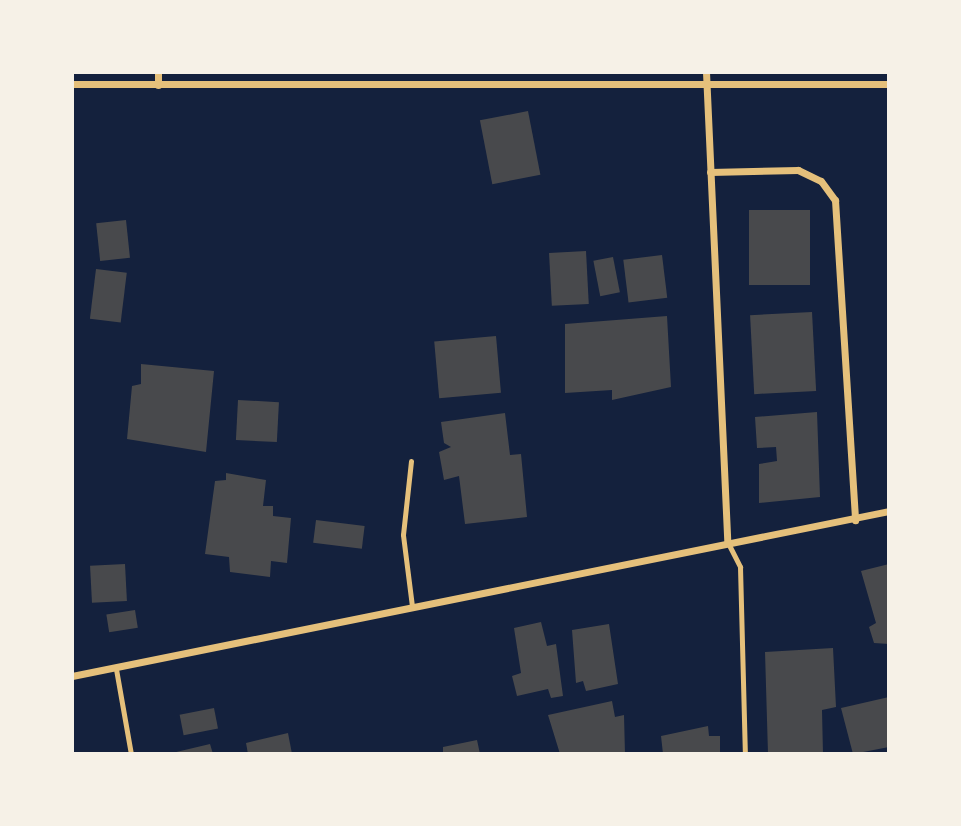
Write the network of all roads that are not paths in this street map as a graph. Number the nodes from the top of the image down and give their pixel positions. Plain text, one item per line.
1 (158, 72) edge
2 (706, 72) edge
3 (889, 83) edge
4 (72, 84) edge
5 (706, 84) junction
6 (158, 85) junction
7 (710, 172) junction
8 (411, 461) dead end
9 (889, 511) edge
10 (855, 520) junction
11 (727, 541) junction
12 (412, 606) junction
13 (116, 669) junction
14 (72, 676) edge
15 (131, 754) edge
16 (744, 754) edge

1 - 6 street
2 - 5 street
3 - 5 street
4 - 6 street
5 - 6 street
5 - 7 street
7 - 10 street
7 - 11 street
8 - 12 lane
9 - 10 street
10 - 11 street
11 - 12 street
11 - 16 lane
12 - 13 street
13 - 14 street
13 - 15 lane

